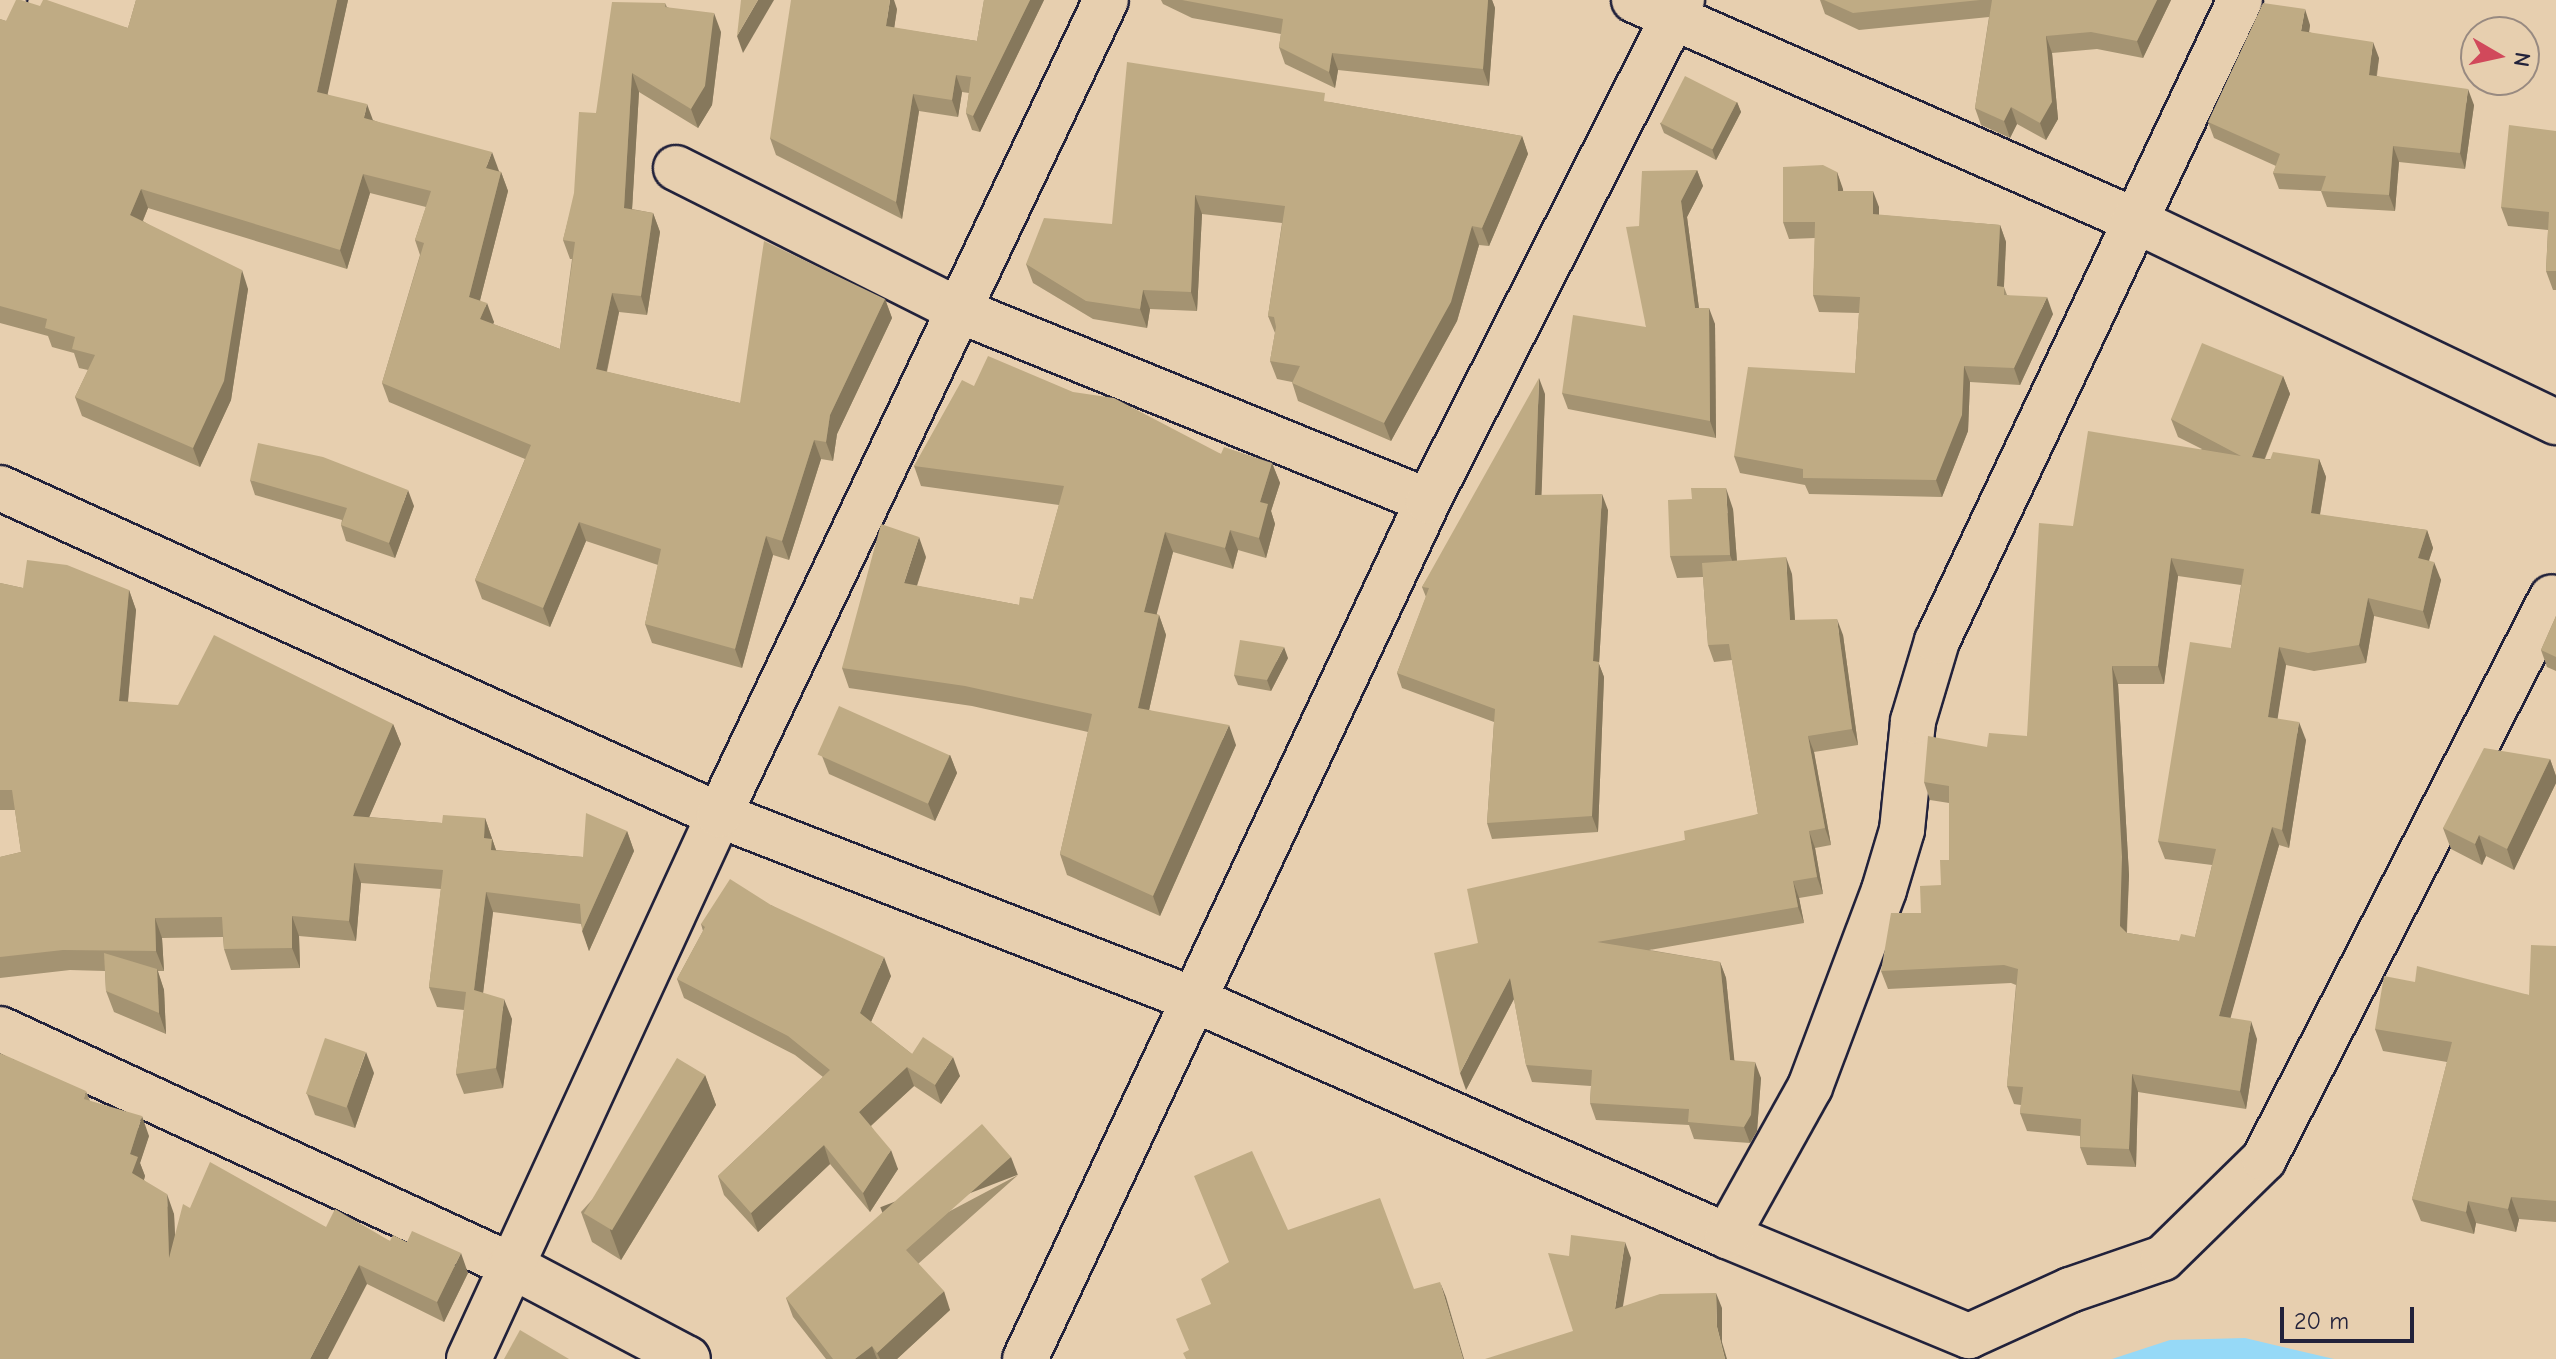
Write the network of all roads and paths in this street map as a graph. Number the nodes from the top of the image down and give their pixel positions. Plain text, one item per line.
1 (4, 0) edge
2 (1106, 0) edge
3 (1634, 0) edge
4 (2240, 0) edge
5 (1678, 8) edge
6 (0, 10) edge
7 (676, 168) dead end
8 (2134, 220) junction
9 (958, 310) junction
10 (2556, 422) edge
11 (0, 488) edge
12 (1428, 501) junction
13 (2552, 597) dead end
14 (719, 815) junction
15 (1195, 1000) junction
16 (0, 1029) edge
17 (1727, 1236) junction
18 (510, 1265) junction
19 (469, 1359) edge
20 (688, 1359) edge
21 (1025, 1359) edge

1 - 6 street
2 - 9 street
3 - 5 street
4 - 8 street
5 - 8 street
5 - 12 street
7 - 9 street
8 - 10 street
8 - 17 street
9 - 12 street
9 - 14 street
11 - 14 street
12 - 15 street
13 - 17 street
14 - 15 street
14 - 18 street
15 - 17 street
15 - 21 street
16 - 18 street
18 - 19 street
18 - 20 street

